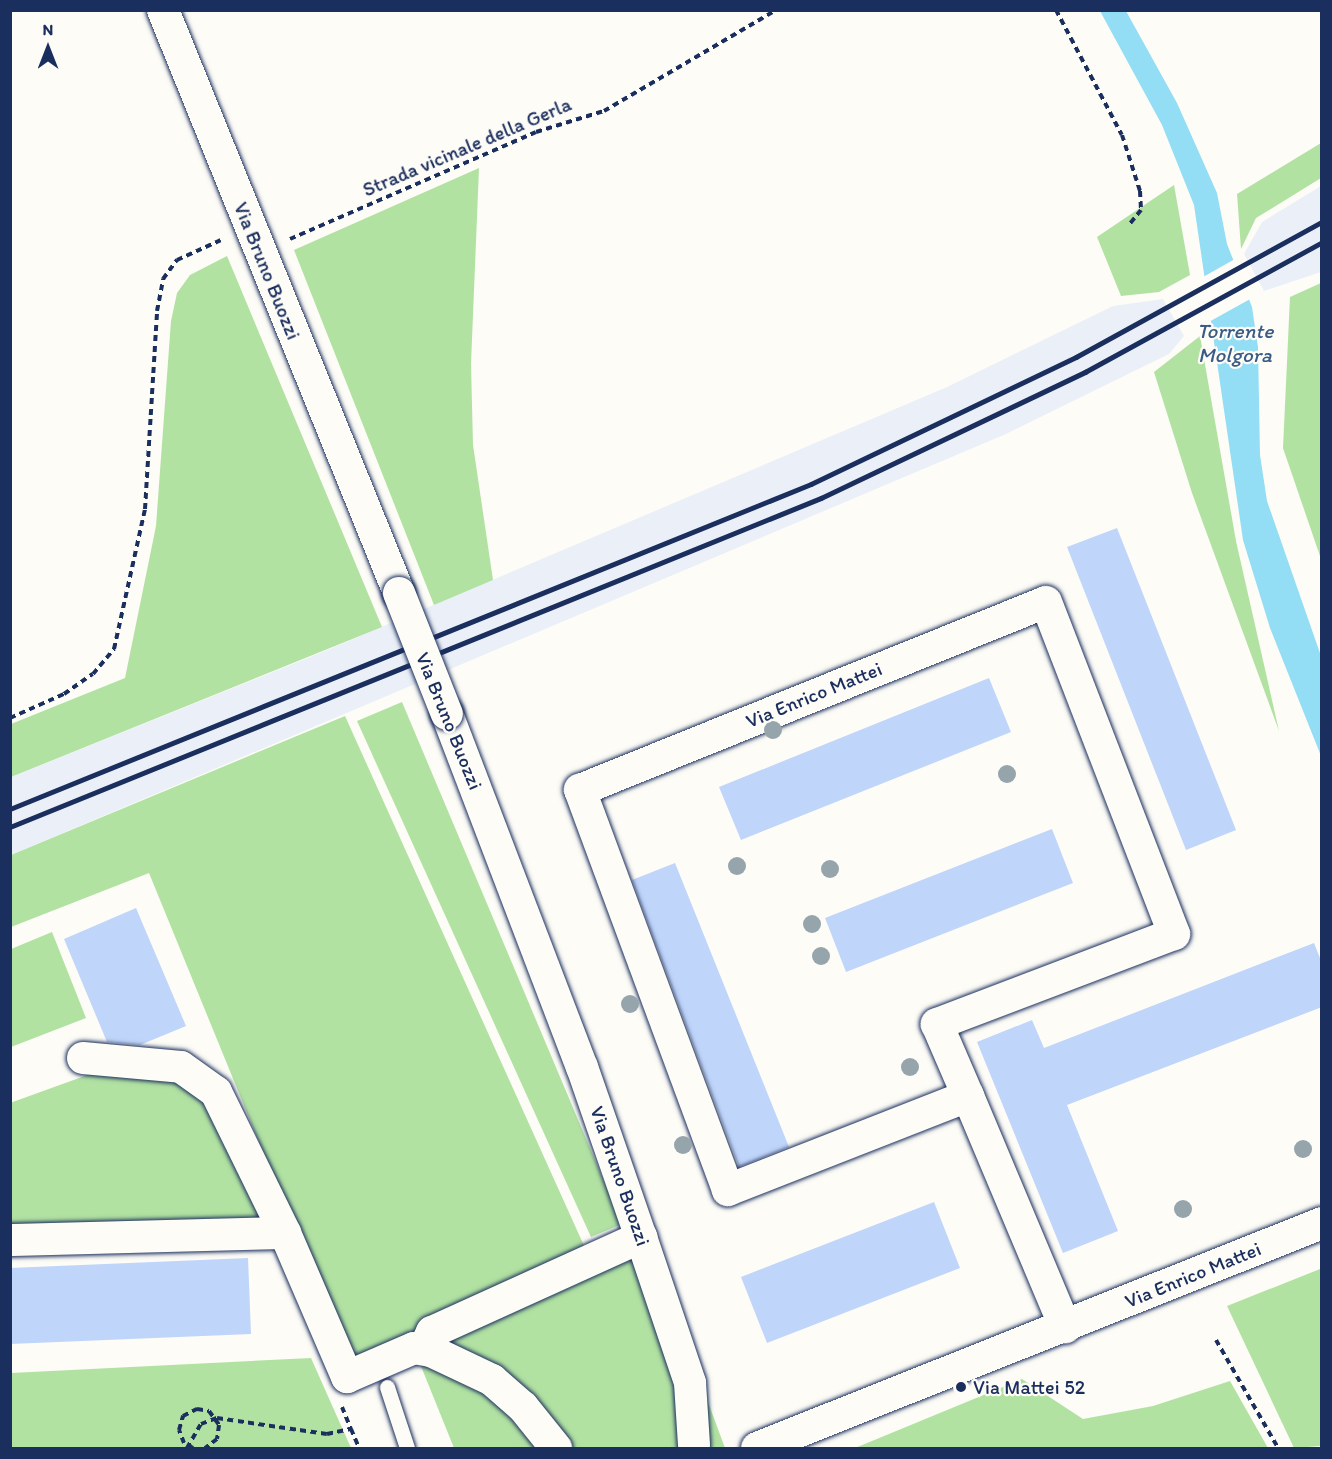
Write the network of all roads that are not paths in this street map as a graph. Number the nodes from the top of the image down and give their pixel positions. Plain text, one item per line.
1 (163, 10) edge
2 (83, 1058) dead end
3 (969, 1096) junction
4 (1322, 1223) edge
5 (285, 1233) junction
6 (641, 1237) junction
7 (10, 1240) edge
8 (1065, 1327) junction
9 (424, 1349) junction
10 (387, 1387) dead end
11 (695, 1447) edge
12 (407, 1449) edge
13 (556, 1449) edge
14 (758, 1449) edge

1 - 6 street, Via Bruno Buozzi, bridge
2 - 5 street
3 - 3 street, Via Enrico Mattei
3 - 8 street, Via Enrico Mattei
4 - 8 street, Via Enrico Mattei
5 - 7 street
5 - 9 street
6 - 9 street
6 - 11 street, Via Bruno Buozzi
8 - 14 street, Via Enrico Mattei
9 - 13 street
10 - 12 lane

